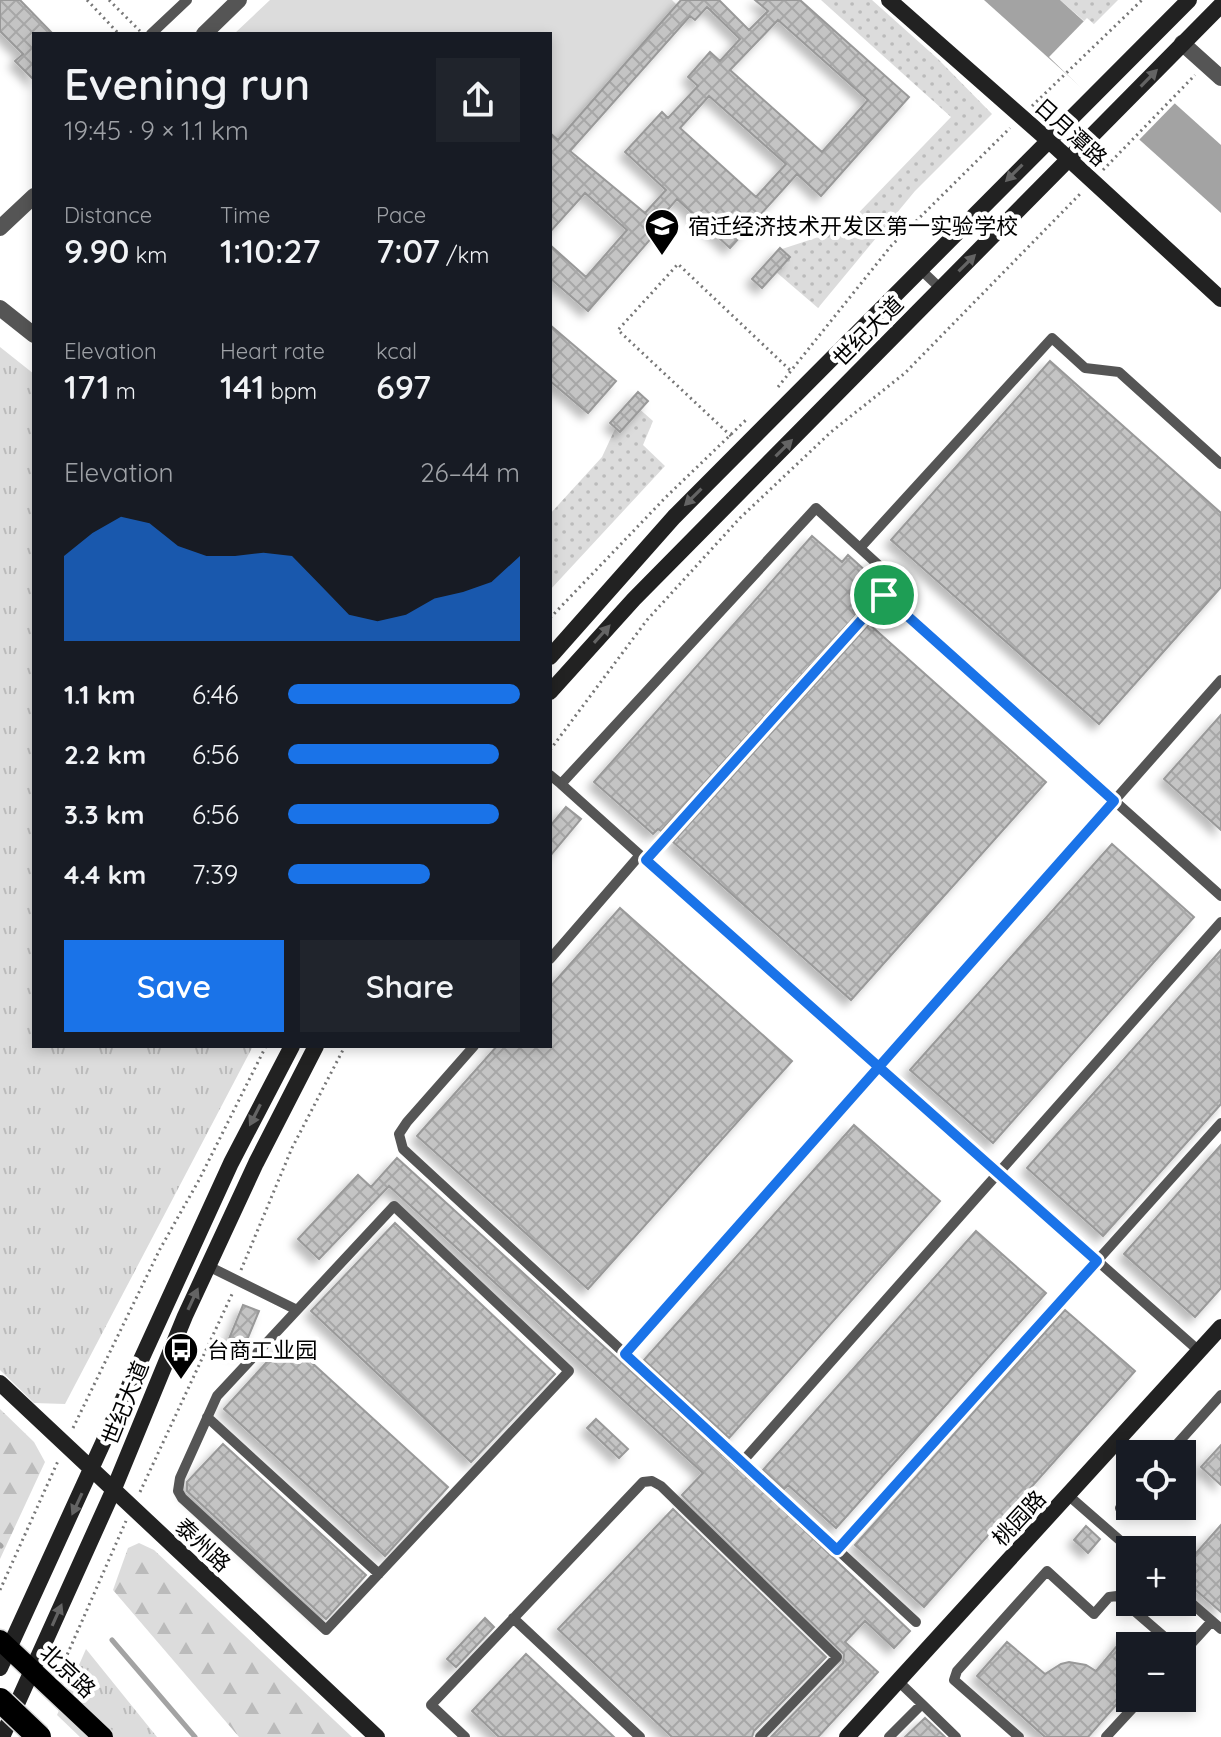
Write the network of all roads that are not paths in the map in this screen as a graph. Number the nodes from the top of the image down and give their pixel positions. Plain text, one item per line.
1 (187, 0) edge
2 (239, 0) edge
3 (889, 0) edge
4 (1189, 0) edge
5 (1221, 5) edge
6 (153, 32) edge
7 (206, 32) edge
8 (1182, 43) junction
9 (1221, 78) edge
10 (1048, 140) junction
11 (1069, 160) junction
12 (32, 198) edge
13 (0, 228) edge
14 (920, 269) junction
15 (941, 289) junction
16 (1221, 299) edge
17 (0, 308) edge
18 (32, 333) edge
19 (1221, 464) edge
20 (860, 548) junction
21 (884, 595) junction
22 (552, 655) edge
23 (1221, 680) edge
24 (552, 690) edge
25 (552, 777) edge
26 (561, 784) junction
27 (1114, 801) junction
28 (643, 858) junction
29 (1221, 896) edge
30 (1221, 922) edge
31 (552, 957) edge
32 (291, 1048) edge
33 (315, 1048) edge
34 (472, 1048) edge
35 (879, 1067) junction
36 (1221, 1123) edge
37 (234, 1158) junction
38 (254, 1168) junction
39 (999, 1173) junction
40 (1097, 1261) junction
41 (208, 1266) junction
42 (295, 1309) junction
43 (1221, 1327) edge
44 (1199, 1351) junction
45 (625, 1354) junction
46 (0, 1383) edge
47 (1221, 1395) edge
48 (207, 1417) junction
49 (1181, 1440) edge
50 (742, 1462) junction
51 (92, 1471) junction
52 (113, 1491) junction
53 (1069, 1496) junction
54 (1116, 1537) edge
55 (837, 1550) junction
56 (379, 1574) junction
57 (1196, 1607) edge
58 (513, 1618) junction
59 (1212, 1621) junction
60 (916, 1622) dead end
61 (1221, 1629) edge
62 (1159, 1632) edge
63 (1196, 1638) edge
64 (4, 1644) edge
65 (0, 1668) edge
66 (32, 1671) junction
67 (898, 1681) junction
68 (0, 1700) edge
69 (922, 1704) junction
70 (1129, 1712) edge
71 (2, 1737) edge
72 (39, 1737) edge
73 (103, 1737) edge
74 (377, 1737) edge
75 (465, 1737) edge
76 (640, 1737) edge
77 (760, 1737) edge
78 (847, 1737) edge
79 (889, 1737) edge
80 (956, 1737) edge
81 (1019, 1737) edge
82 (1106, 1737) edge

1 - 6 lane
2 - 7 street
3 - 10 street, 日月潭路
4 - 10 street, 世纪大道
5 - 8 street, 世纪大道
8 - 9 street
11 -> 8 street, 世纪大道
10 - 11 street, 日月潭路
10 -> 14 street, 世纪大道
15 -> 11 street, 世纪大道
11 - 16 street, 日月潭路
12 - 13 street
14 - 15 lane
14 -> 22 street, 世纪大道
24 -> 15 street, 世纪大道
17 - 18 street
19 - 20 lane
20 - 21 lane
20 - 26 lane
21 - 27 lane
21 - 28 lane
23 - 27 lane
25 - 26 lane
26 - 28 lane
27 - 29 lane
27 - 35 lane
28 - 31 lane
28 - 35 lane
30 - 39 lane
32 -> 37 street, 世纪大道
33 - 38 street, 世纪大道
34 - 45 lane
35 - 39 lane
35 - 45 lane
36 - 40 lane
37 - 38 lane
37 - 51 street, 世纪大道
38 - 41 street, 世纪大道
39 - 40 lane
39 - 50 lane
40 - 44 lane
40 - 55 lane
41 - 42 lane
52 -> 41 street, 世纪大道
42 - 48 lane
42 - 56 lane
43 - 44 street, 桃园路
44 - 53 street, 桃园路
45 - 50 lane
46 - 51 street, 泰州路
47 - 49 lane
48 - 56 lane
48 - 56 lane
50 - 55 lane
51 - 52 street, 泰州路
51 -> 64 street, 世纪大道
66 -> 52 street, 世纪大道
52 - 74 street, 泰州路
53 - 54 lane
53 - 67 street, 桃园路
55 - 60 lane
57 - 59 lane
58 - 75 lane
58 - 76 lane
58 - 77 lane
59 - 61 lane
59 - 63 lane
62 - 81 lane
64 - 65 street, 世纪大道
64 - 66 main road, 北京路
66 - 71 street, 世纪大道
66 - 73 main road, 北京路
67 - 69 lane
67 - 78 street, 桃园路
68 - 72 highway, bridge
69 - 79 lane
69 - 80 lane
70 - 82 lane

